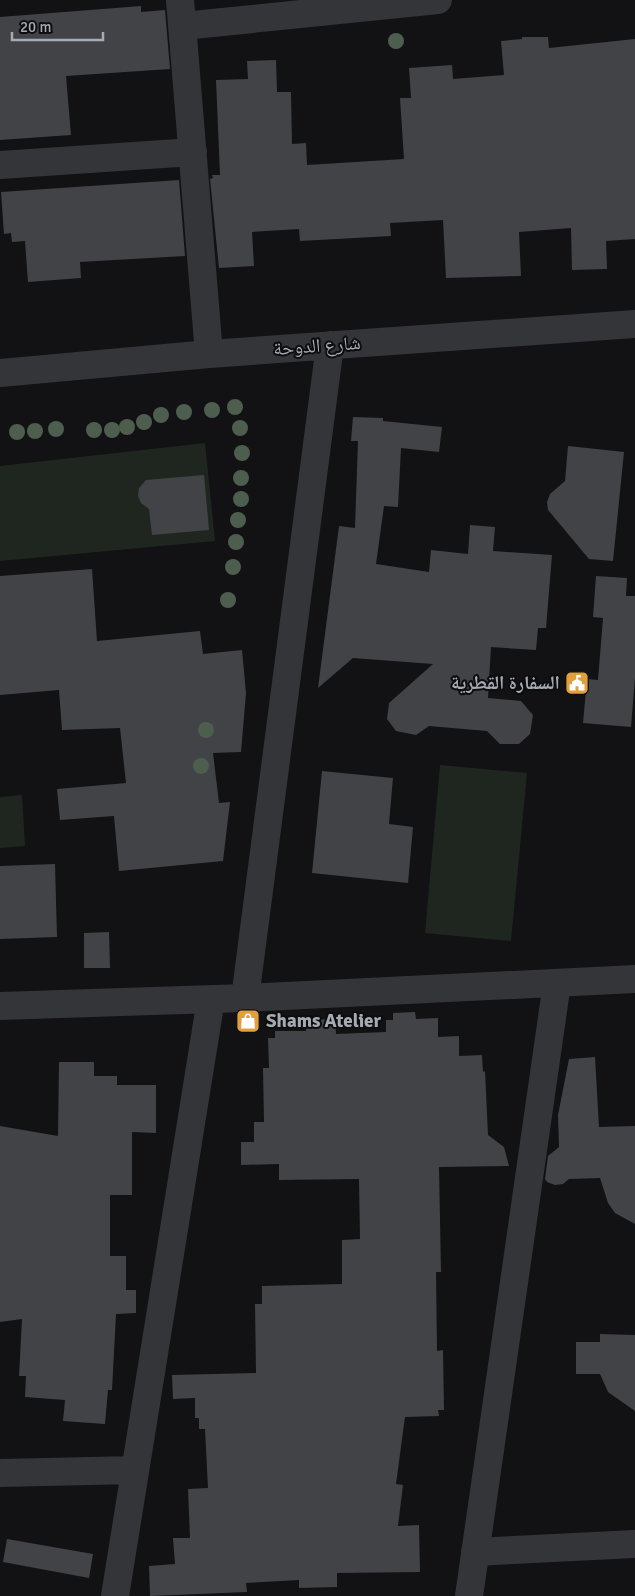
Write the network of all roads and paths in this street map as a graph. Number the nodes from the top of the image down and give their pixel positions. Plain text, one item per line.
1 (438, 0) edge
2 (182, 13) edge
3 (193, 152) junction
4 (0, 166) edge
5 (635, 324) edge
6 (330, 345) junction
7 (209, 354) junction
8 (0, 373) edge
9 (635, 979) edge
10 (556, 983) junction
11 (245, 998) junction
12 (211, 999) junction
13 (0, 1006) edge
14 (134, 1470) junction
15 (0, 1473) edge
16 (635, 1544) edge
17 (475, 1552) junction
18 (115, 1596) edge
19 (469, 1596) edge

1 - 2 street
2 - 3 street
3 - 4 street
3 - 7 street
5 - 6 street, شارع الدوحة
6 - 7 street, شارع الدوحة
6 - 11 street
7 - 8 street, شارع الدوحة
9 - 10 street
10 - 11 street
10 - 17 street
11 - 12 street
12 - 13 street
12 - 14 street
14 - 15 street
14 - 18 street
16 - 17 street
17 - 19 street

